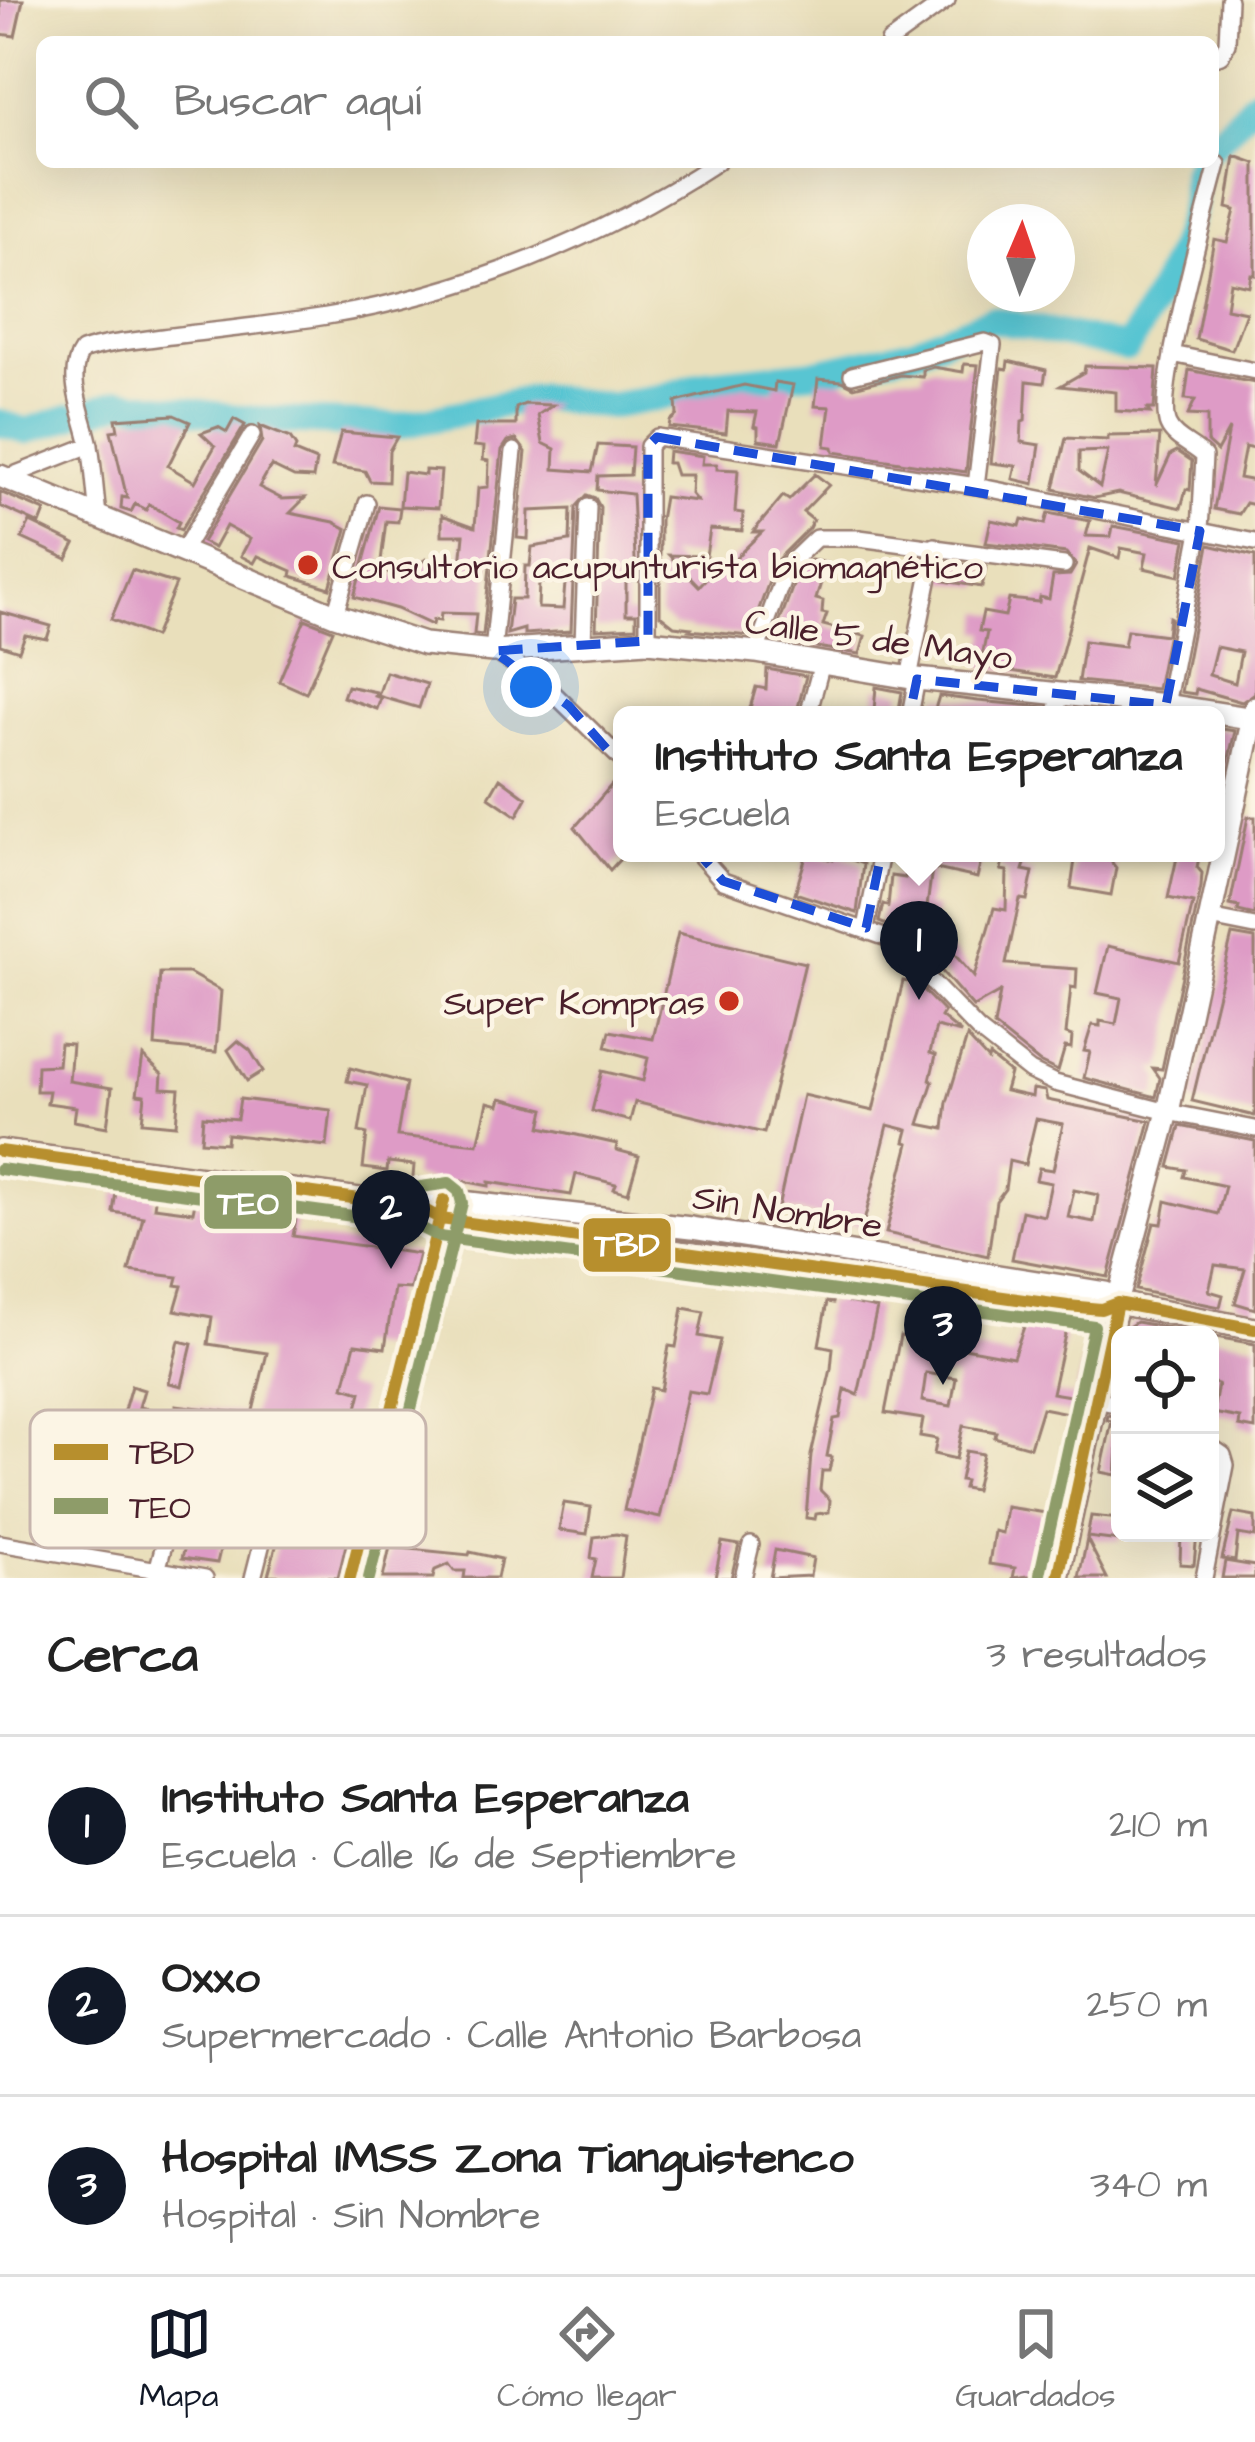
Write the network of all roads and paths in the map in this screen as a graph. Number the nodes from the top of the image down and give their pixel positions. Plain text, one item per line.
1 (947, 0) edge
2 (1229, 0) edge
3 (897, 36) edge
4 (1219, 53) edge
5 (707, 168) edge
6 (1217, 168) edge
7 (1172, 355) junction
8 (1255, 371) edge
9 (852, 375) dead end
10 (252, 435) dead end
11 (90, 445) junction
12 (514, 451) dead end
13 (3, 477) edge
14 (976, 486) junction
15 (367, 503) dead end
16 (588, 507) dead end
17 (98, 515) junction
18 (1200, 531) junction
19 (1255, 542) edge
20 (935, 546) junction
21 (182, 552) junction
22 (1064, 565) dead end
23 (335, 615) junction
24 (648, 641) junction
25 (583, 643) junction
26 (494, 651) junction
27 (756, 652) junction
28 (822, 663) junction
29 (913, 679) junction
30 (1058, 705) edge
31 (1166, 705) junction
32 (810, 706) edge
33 (911, 706) edge
34 (1174, 706) edge
35 (1254, 716) edge
36 (613, 749) edge
37 (1225, 849) edge
38 (706, 862) edge
39 (879, 862) edge
40 (1222, 862) edge
41 (1210, 918) junction
42 (1255, 927) edge
43 (866, 928) junction
44 (1168, 1112) junction
45 (1255, 1129) edge
46 (0, 1150) edge
47 (442, 1209) junction
48 (1117, 1304) junction
49 (1255, 1329) edge
50 (1095, 1400) junction
51 (1111, 1403) edge
52 (392, 1410) edge
53 (1219, 1452) edge
54 (1219, 1501) edge
55 (1211, 1542) edge
56 (0, 1544) edge
57 (752, 1545) dead end
58 (163, 1548) edge
59 (261, 1548) edge
60 (357, 1548) edge
61 (157, 1570) junction
62 (205, 1578) edge
63 (253, 1578) edge
64 (350, 1578) edge
65 (743, 1578) edge
66 (1058, 1578) edge
67 (1204, 1578) edge

1 - 3 street
2 - 4 street
5 - 11 street
6 - 7 street
7 - 8 street
7 - 18 street
9 - 14 street
10 - 21 street
11 - 13 street
11 - 17 street
12 - 26 street
13 - 17 street, Calle 5 de Mayo
14 - 18 street
14 - 24 street
15 - 23 street
16 - 25 street
17 - 21 street, Calle 5 de Mayo
18 - 19 street
18 - 31 street
20 - 22 street
20 - 27 street
20 - 29 street
21 - 23 street, Calle 5 de Mayo
23 - 26 street, Calle 5 de Mayo
24 - 25 street, Calle 5 de Mayo
24 - 27 street, Calle 5 de Mayo
25 - 26 street, Calle 5 de Mayo
26 - 36 street
27 - 28 street, Calle 5 de Mayo
28 - 29 street, Calle 5 de Mayo
28 - 32 street
29 - 30 street, Calle 5 de Mayo
29 - 33 street
30 - 31 street, Calle 5 de Mayo
31 - 34 street, Calle 5 de Mayo
35 - 37 street
38 - 43 street
39 - 43 street
40 - 41 street
41 - 42 street
41 - 44 street
43 - 44 street
44 - 45 street
44 - 48 street
46 - 47 street
47 - 48 street, Sin Nombre
47 - 52 street
48 - 49 street, Sin Nombre
48 - 50 street
50 - 51 street
50 - 66 street
53 - 54 street
55 - 67 street
56 - 61 street
57 - 65 street
58 - 61 street
59 - 63 street
60 - 64 street
61 - 62 street

